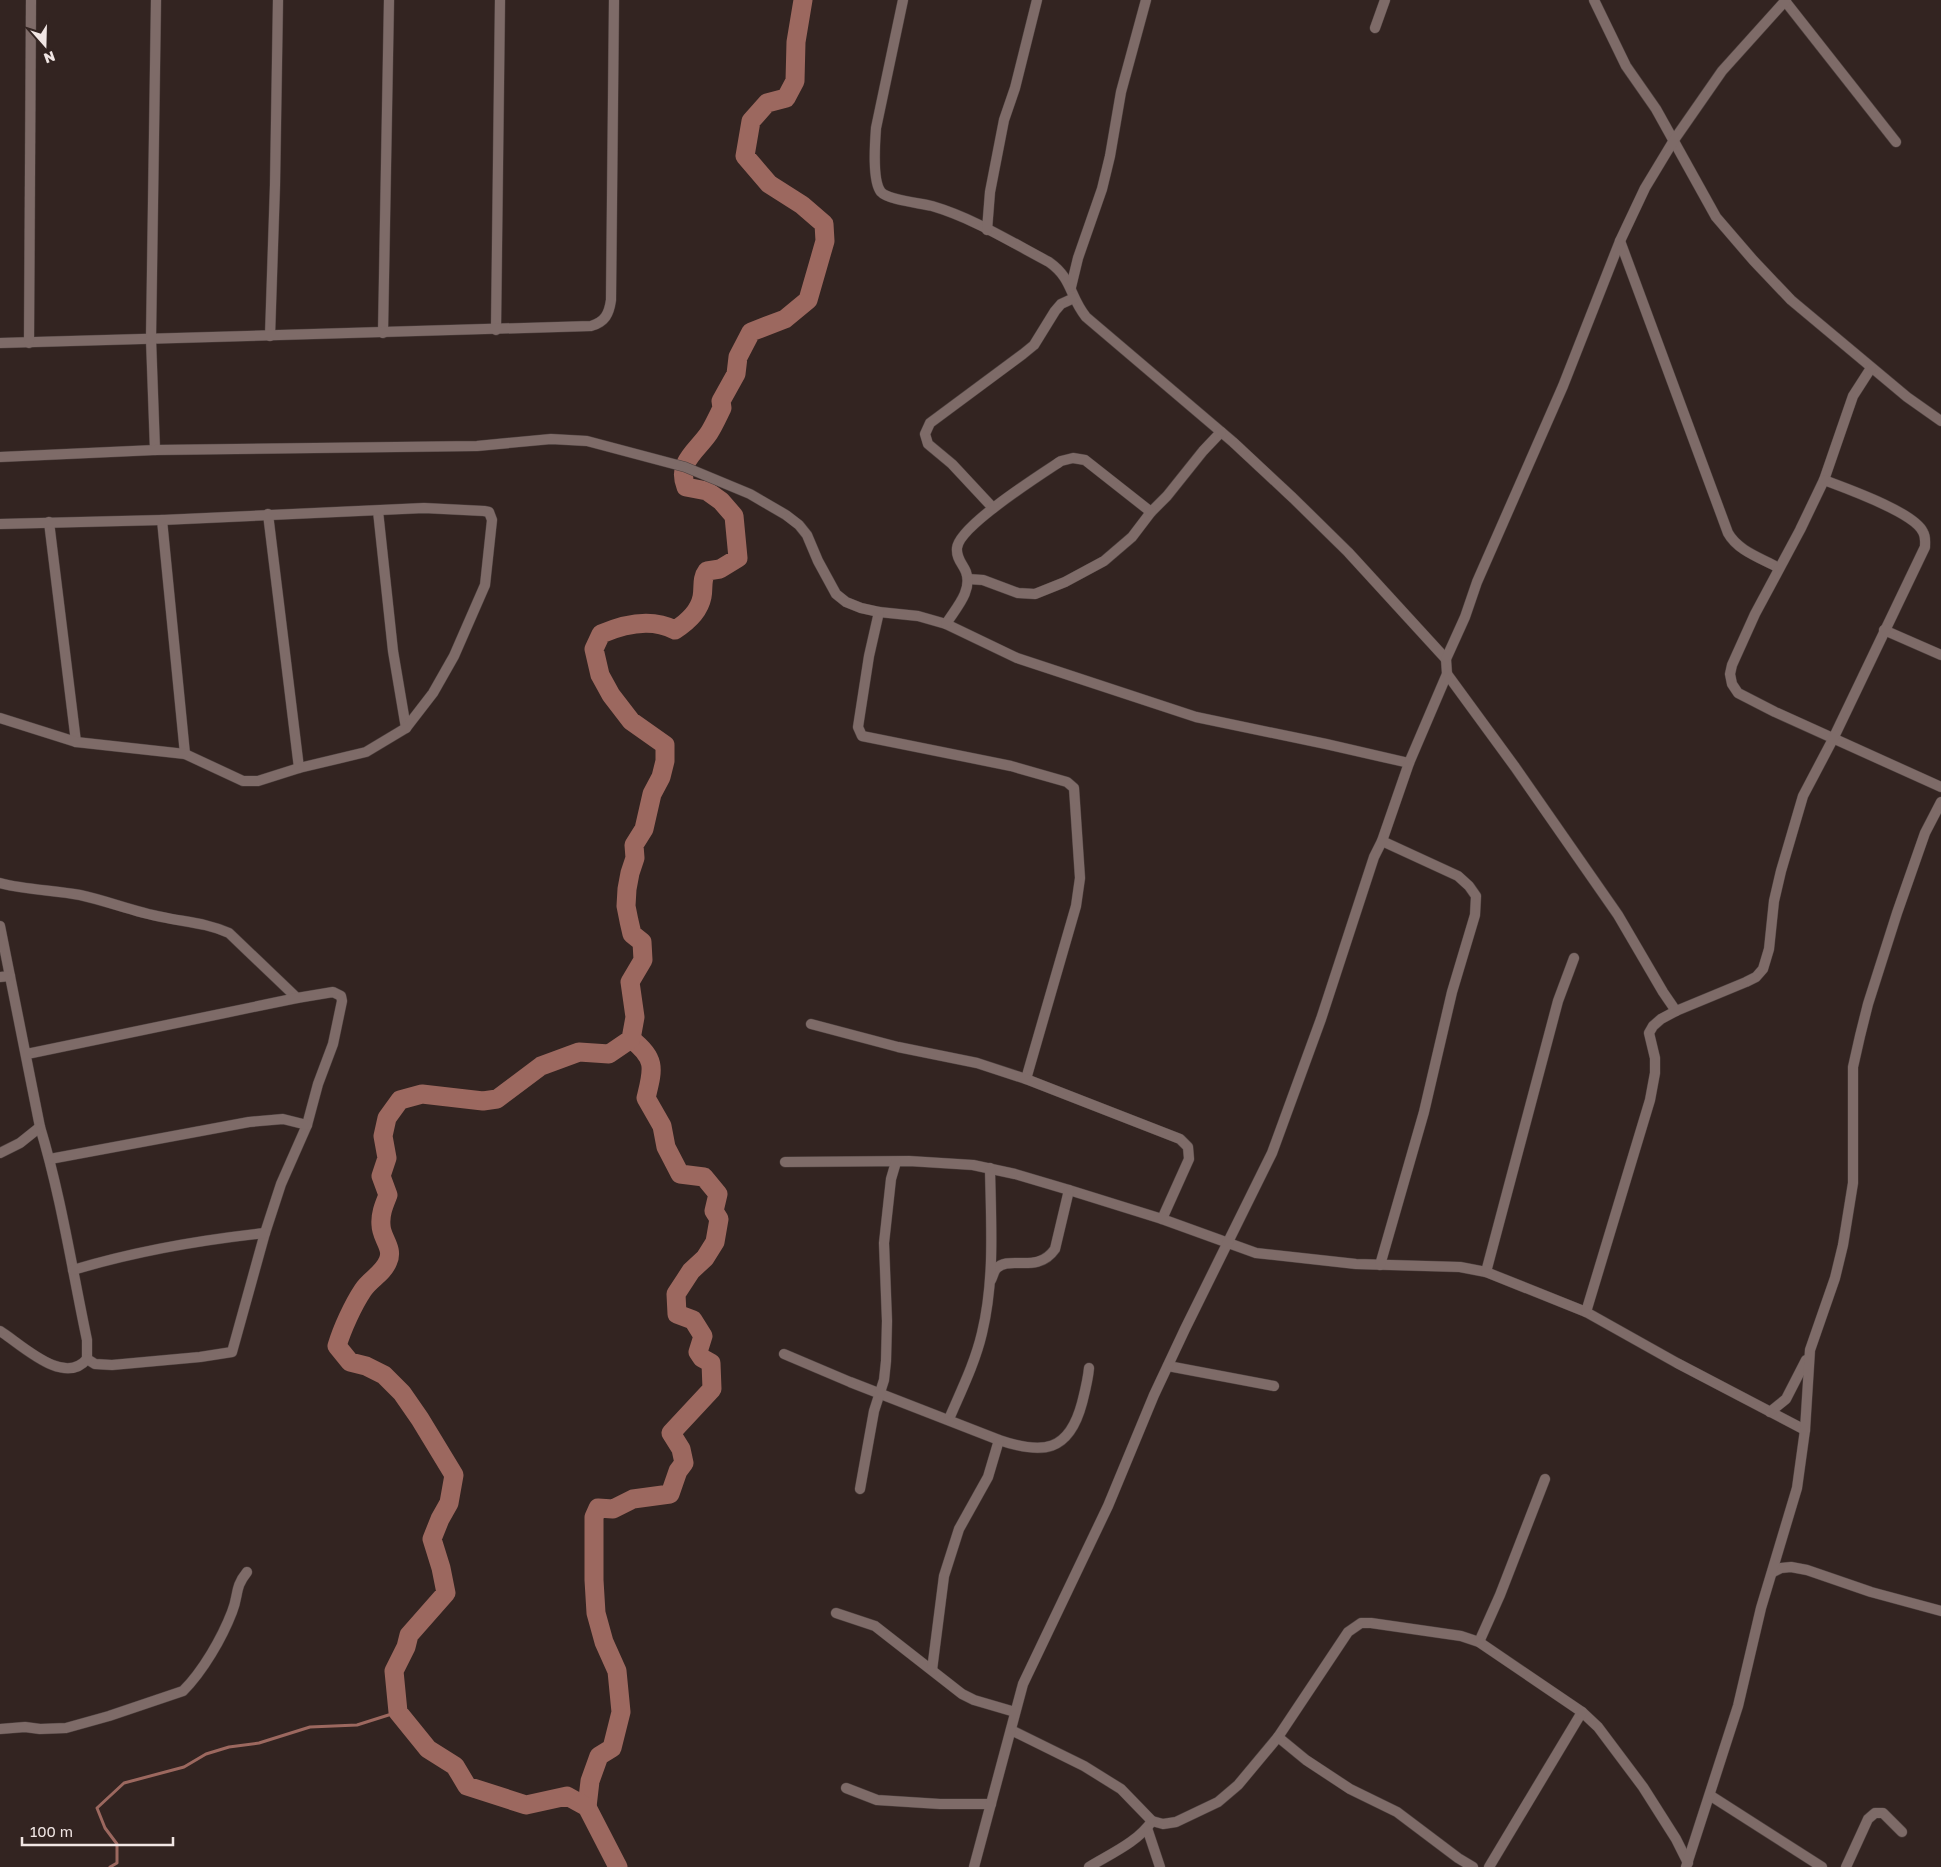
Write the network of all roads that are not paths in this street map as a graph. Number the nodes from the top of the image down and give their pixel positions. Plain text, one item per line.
1 (31, 0) edge
2 (156, 0) edge
3 (278, 0) edge
4 (389, 0) edge
5 (500, 0) edge
6 (614, 0) edge
7 (903, 0) edge
8 (1037, 0) edge
9 (1146, 0) edge
10 (1385, 0) edge
11 (1594, 0) edge
12 (1786, 0) edge
13 (1375, 28) dead end
14 (1674, 140) junction
15 (1896, 142) dead end
16 (987, 230) junction
17 (1620, 241) junction
18 (1071, 287) junction
19 (1074, 298) junction
20 (496, 330) junction
21 (384, 333) junction
22 (270, 336) junction
23 (152, 339) junction
24 (0, 343) edge
25 (29, 343) junction
26 (1871, 368) junction
27 (1941, 420) edge
28 (1221, 432) junction
29 (155, 450) junction
30 (0, 457) edge
31 (1824, 480) junction
32 (993, 508) junction
33 (378, 511) junction
34 (1150, 512) junction
35 (268, 514) junction
36 (162, 520) junction
37 (49, 522) junction
38 (0, 524) edge
39 (1779, 568) junction
40 (968, 579) junction
41 (879, 612) junction
42 (946, 624) junction
43 (1884, 630) junction
44 (1941, 655) edge
45 (1446, 659) junction
46 (1447, 674) junction
47 (0, 718) edge
48 (406, 728) junction
49 (1833, 739) junction
50 (76, 742) junction
51 (185, 754) junction
52 (1409, 763) junction
53 (299, 768) junction
54 (1941, 787) edge
55 (1941, 802) edge
56 (1382, 841) junction
57 (0, 883) edge
58 (0, 926) edge
59 (1574, 958) dead end
60 (5, 977) edge
61 (297, 998) junction
62 (1676, 1011) junction
63 (811, 1024) dead end
64 (27, 1054) junction
65 (1026, 1079) junction
66 (306, 1125) junction
67 (40, 1127) junction
68 (0, 1153) edge
69 (50, 1159) junction
70 (785, 1162) dead end
71 (896, 1162) junction
72 (990, 1168) junction
73 (1069, 1190) junction
74 (1162, 1219) junction
75 (265, 1233) junction
76 (1228, 1242) junction
77 (1380, 1265) junction
78 (72, 1270) junction
79 (1486, 1272) junction
80 (990, 1282) junction
81 (1586, 1312) junction
82 (0, 1331) edge
83 (1810, 1350) junction
84 (784, 1354) dead end
85 (87, 1359) junction
86 (1168, 1366) junction
87 (1089, 1368) dead end
88 (1274, 1386) dead end
89 (880, 1393) junction
90 (1770, 1412) junction
91 (949, 1419) junction
92 (1805, 1430) junction
93 (999, 1440) junction
94 (1545, 1479) dead end
95 (860, 1489) dead end
96 (247, 1572) dead end
97 (1773, 1572) junction
98 (1941, 1611) edge
99 (836, 1613) dead end
100 (1479, 1642) junction
101 (932, 1670) junction
102 (1015, 1712) junction
103 (1582, 1712) junction
104 (0, 1729) edge
105 (1011, 1730) junction
106 (1278, 1737) junction
107 (846, 1788) dead end
108 (1711, 1796) junction
109 (991, 1804) junction
110 (1149, 1825) junction
111 (1902, 1832) dead end
112 (1687, 1865) edge
113 (974, 1867) edge
114 (1089, 1867) edge
115 (1160, 1867) edge
116 (1473, 1867) edge
117 (1489, 1867) edge
118 (1822, 1867) edge
119 (1846, 1867) edge

1 - 25 street
2 - 23 street
3 - 22 street
4 - 21 street
5 - 20 street
6 - 20 street
7 - 16 street
8 - 16 street
9 - 18 street
10 - 13 street
11 - 14 street
12 - 14 street
12 - 15 street
14 - 17 street
14 - 26 street
16 - 18 street
17 - 39 street
17 - 45 street
18 - 19 street
19 - 28 street
19 - 32 street
20 - 21 street
21 - 22 street
22 - 23 street
23 - 25 street
23 - 29 street
24 - 25 street
26 - 27 street
26 - 31 street
28 - 34 street
28 - 45 street
29 - 30 street
29 - 41 street
31 - 39 street
31 - 43 street
32 - 34 street
32 - 40 street
33 - 35 street
33 - 48 street
33 - 48 street
34 - 40 street
35 - 36 street
35 - 53 street
36 - 37 street
36 - 51 street
37 - 38 street
37 - 50 street
39 - 49 street
40 - 42 street
41 - 42 street
41 - 65 street
42 - 52 street
43 - 44 street
43 - 49 street
45 - 46 street
46 - 52 street
46 - 62 street
47 - 50 street
48 - 53 street
49 - 54 street
49 - 62 street
50 - 51 street
51 - 53 street
52 - 56 street
55 - 83 street
56 - 76 street
56 - 77 street
57 - 61 street
58 - 60 street
59 - 79 street
60 - 64 street
61 - 64 street
61 - 66 street
62 - 81 street
63 - 65 street
64 - 67 street
65 - 74 street
66 - 69 street
66 - 75 street
67 - 68 street
67 - 69 street
69 - 78 street
70 - 71 street
71 - 72 street
71 - 89 street
72 - 73 street
72 - 80 street
73 - 74 street
73 - 80 street
74 - 76 street
75 - 78 street
75 - 85 street
76 - 77 street
76 - 86 street
77 - 79 street
78 - 85 street
79 - 81 street
80 - 91 street
81 - 90 street
82 - 85 street
83 - 90 street
83 - 92 street
84 - 89 street
86 - 88 street
86 - 102 street
87 - 93 street
89 - 91 street
89 - 95 street
90 - 92 street
91 - 93 street
92 - 97 street
93 - 101 street
94 - 100 street
96 - 104 street
97 - 98 street
97 - 108 street
99 - 101 street
100 - 103 street
100 - 106 street
101 - 102 street
102 - 105 street
103 - 112 street
103 - 117 street
105 - 109 street
105 - 110 street
106 - 110 street
106 - 116 street
107 - 109 street
108 - 112 street
108 - 118 street
109 - 113 street
110 - 114 street
110 - 115 street
111 - 119 street

